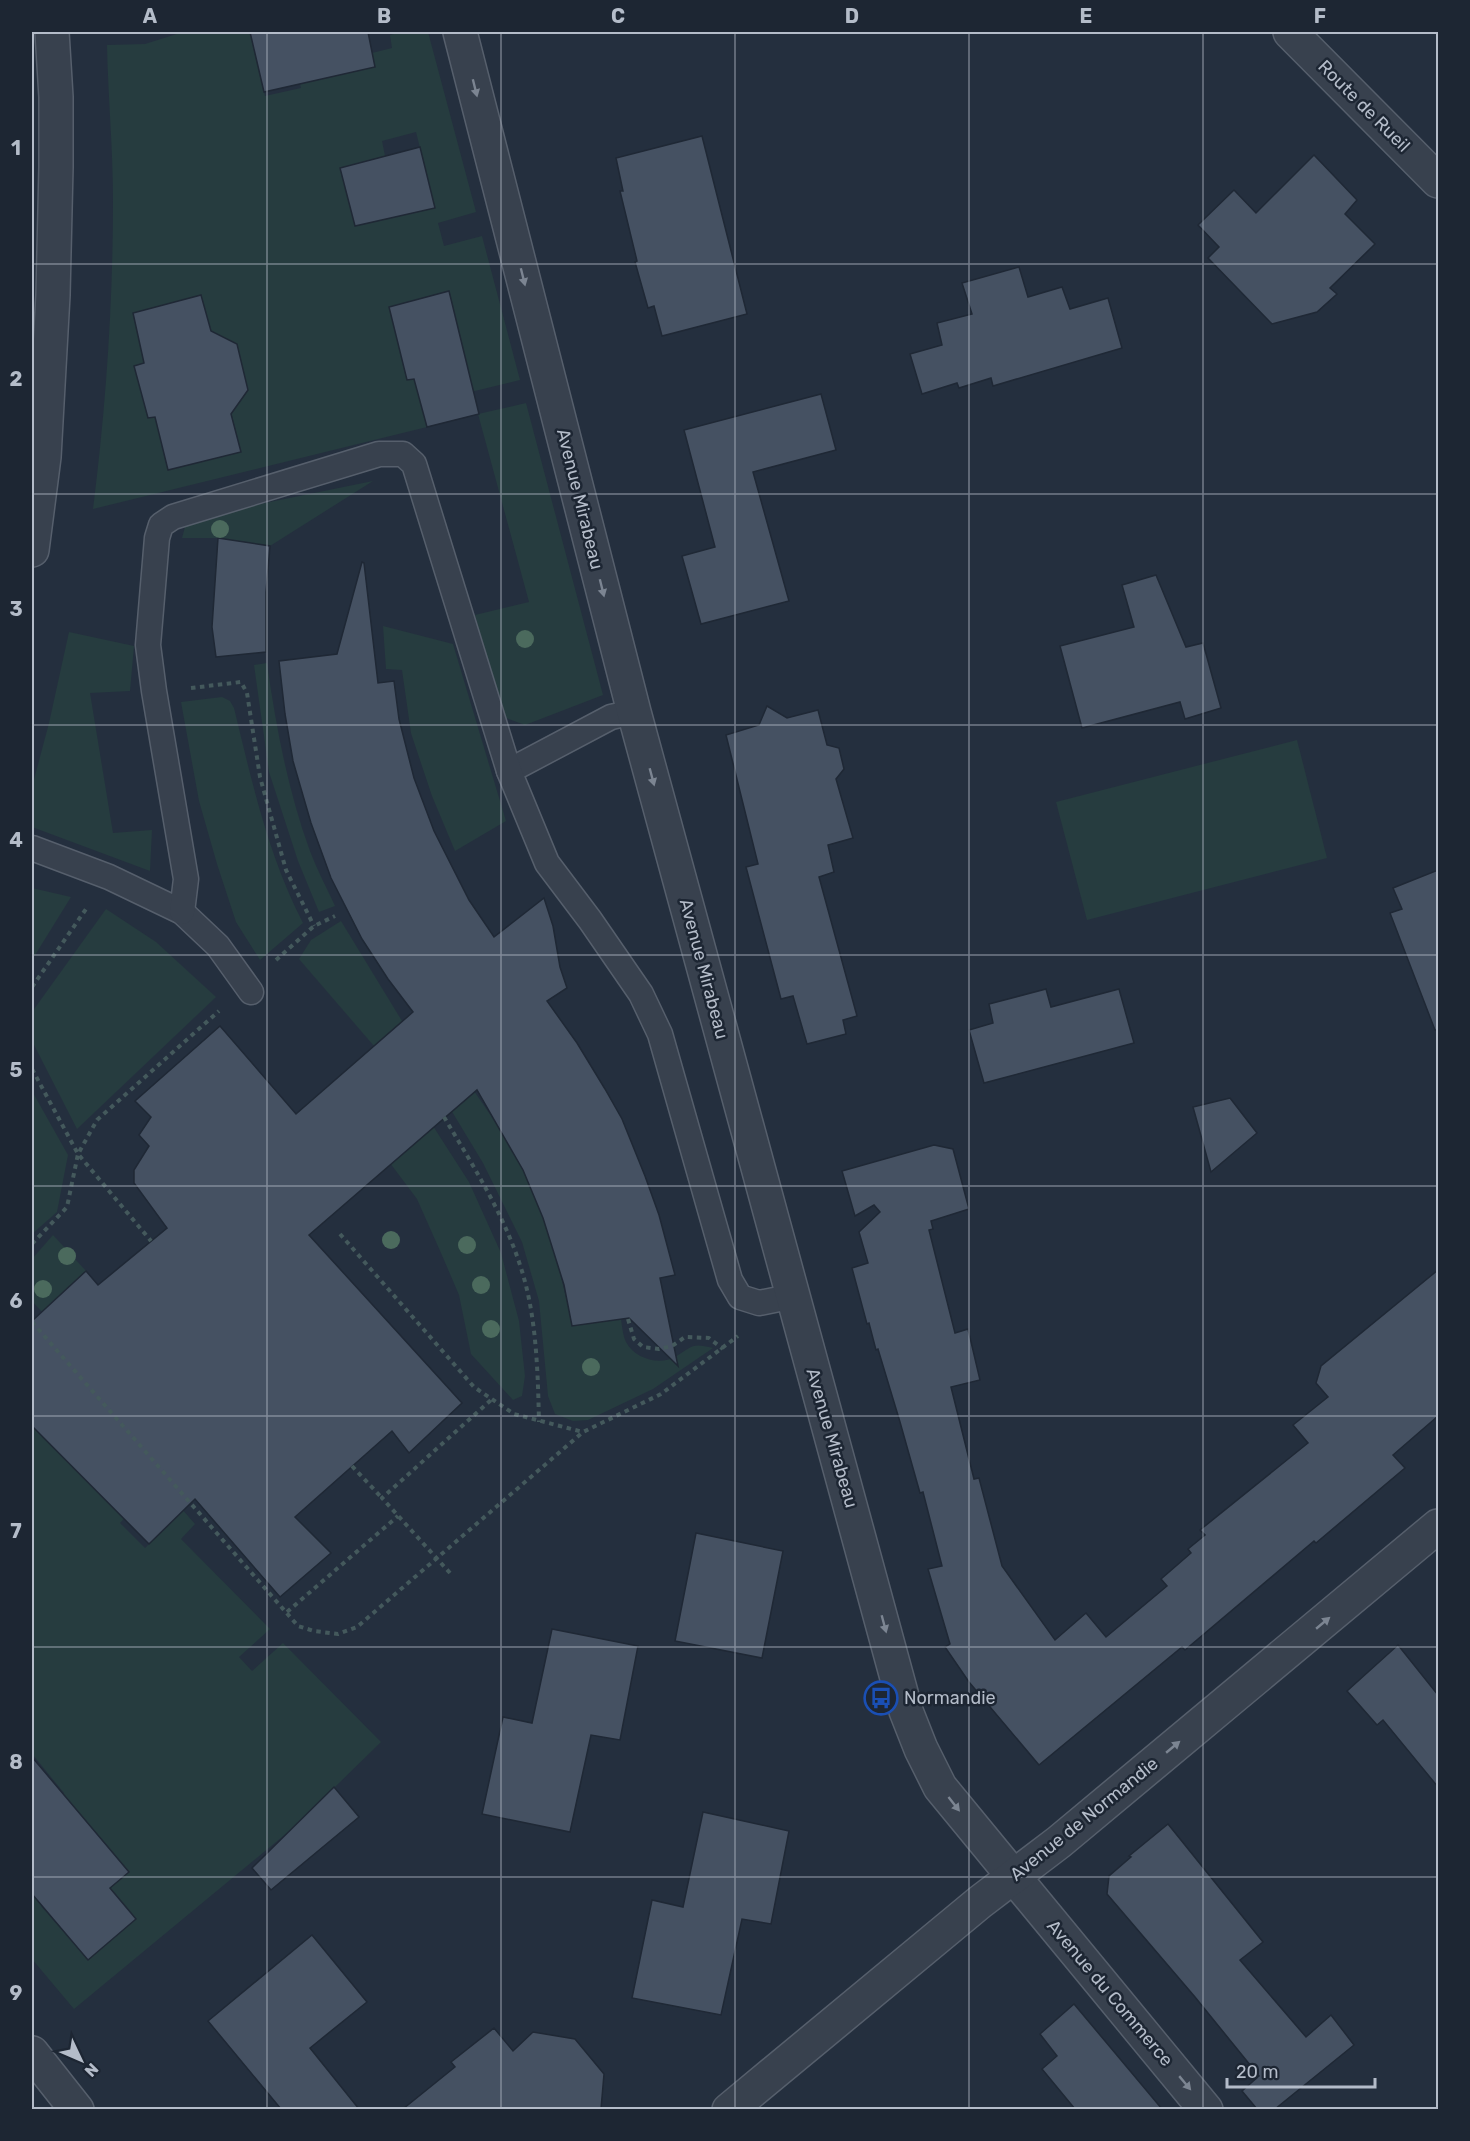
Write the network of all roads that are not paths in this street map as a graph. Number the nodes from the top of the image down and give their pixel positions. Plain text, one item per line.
1 (52, 32) edge
2 (460, 32) edge
3 (1290, 32) edge
4 (1438, 181) edge
5 (32, 550) edge
6 (634, 712) junction
7 (509, 771) junction
8 (32, 848) edge
9 (182, 912) junction
10 (249, 989) road end
11 (794, 1296) junction
12 (1438, 1527) edge
13 (1014, 1877) junction
14 (32, 2053) edge
15 (77, 2109) edge
16 (729, 2109) edge
17 (1206, 2109) edge

1 - 5 street
2 -> 6 street, Avenue Mirabeau
3 - 4 street, Route de Rueil
6 - 7 lane
6 -> 11 street, Avenue Mirabeau
7 - 9 lane
7 - 11 lane
8 - 9 lane
9 - 10 lane
11 -> 13 street, Avenue Mirabeau
13 -> 12 street, Avenue de Normandie
13 - 16 street, Avenue de Normandie
13 -> 17 street, Avenue du Commerce
14 - 15 street

